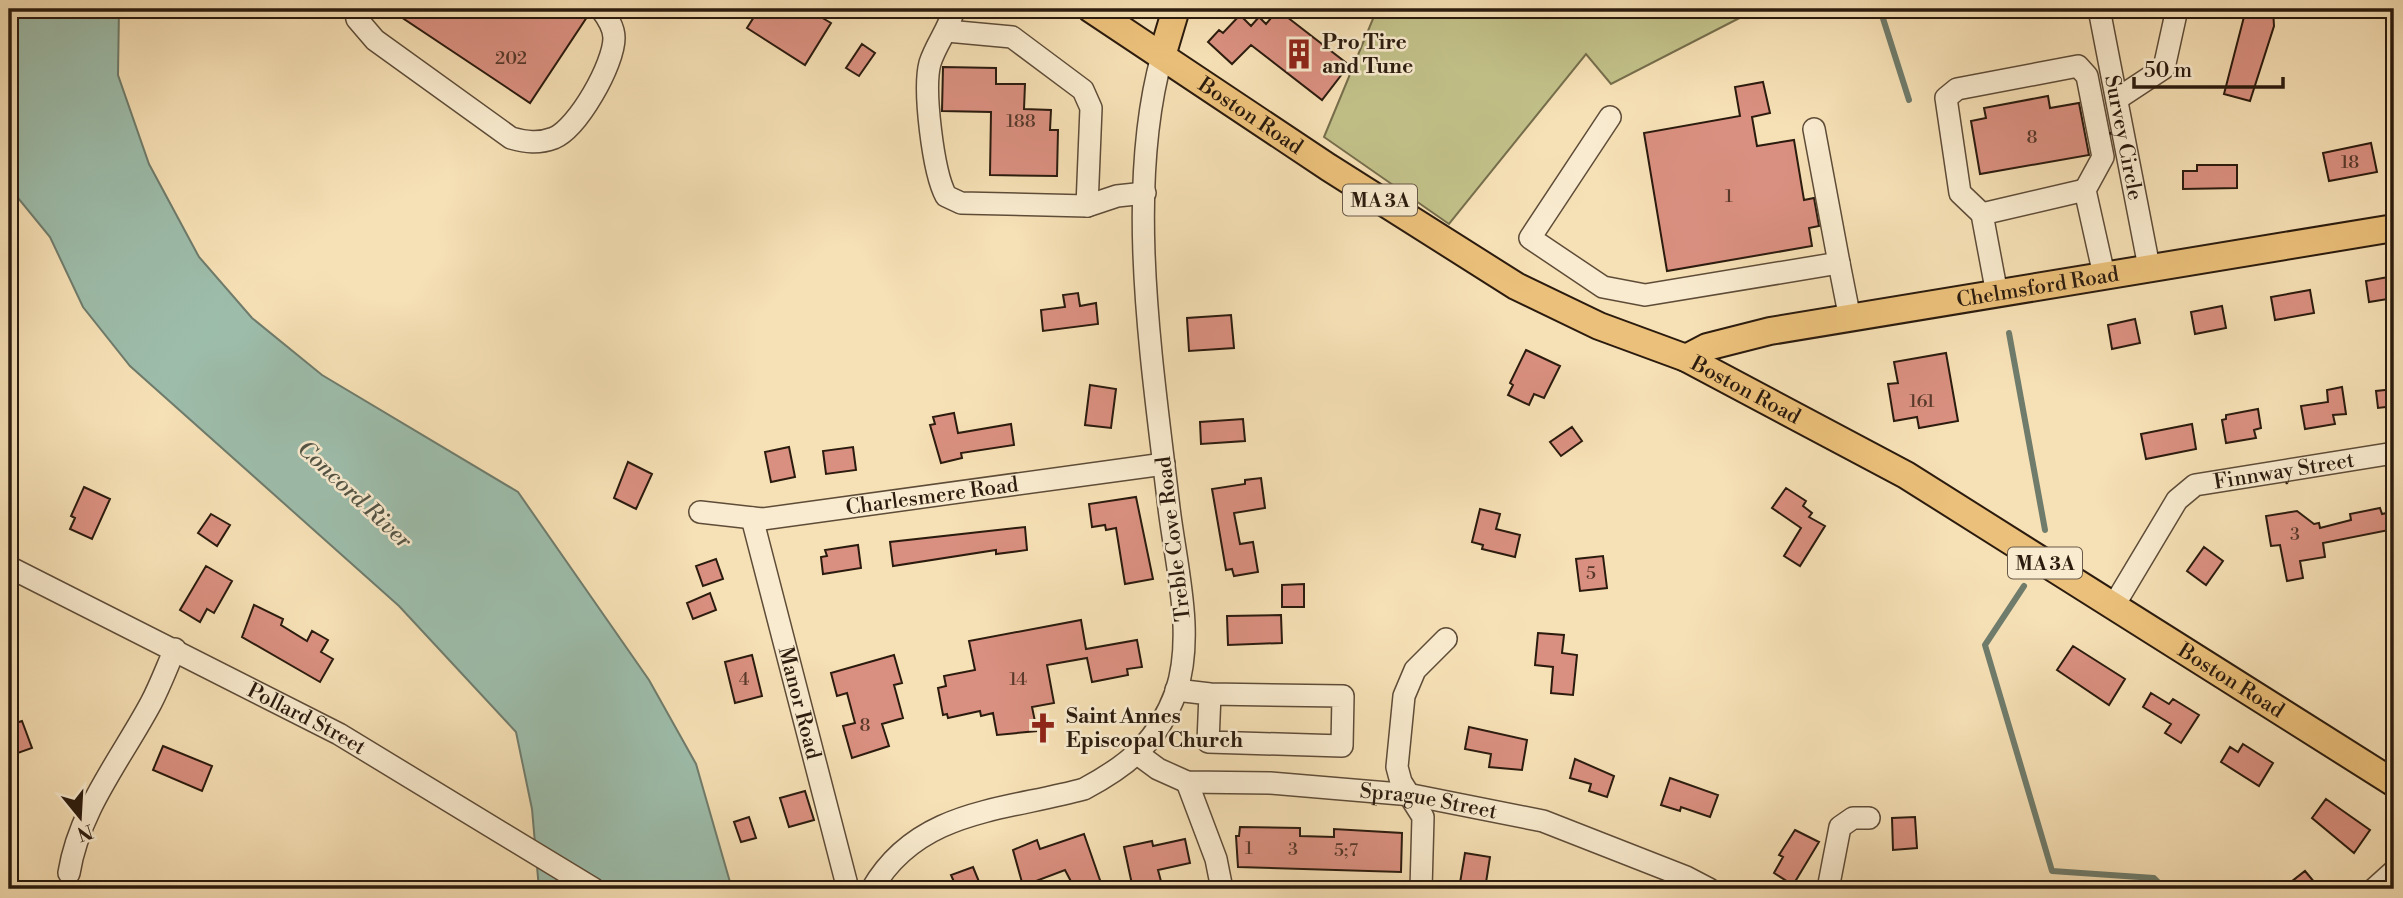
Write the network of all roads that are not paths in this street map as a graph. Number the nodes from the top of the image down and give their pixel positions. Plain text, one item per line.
1 (355, 9) edge
2 (601, 9) edge
3 (954, 9) edge
4 (1091, 9) edge
5 (1175, 9) edge
6 (2099, 9) edge
7 (2177, 9) edge
8 (947, 31) junction
9 (1162, 56) junction
10 (2117, 99) junction
11 (1610, 117) dead end
12 (1814, 129) dead end
13 (2085, 190) junction
14 (1145, 193) junction
15 (1087, 206) junction
16 (1982, 214) junction
17 (2394, 228) edge
18 (1839, 263) junction
19 (2149, 267) junction
20 (2104, 275) junction
21 (1997, 293) junction
22 (1850, 319) junction
23 (1686, 358) junction
24 (2394, 453) edge
25 (1164, 464) junction
26 (700, 512) dead end
27 (752, 518) junction
28 (9, 567) edge
29 (2113, 607) junction
30 (1446, 639) dead end
31 (175, 649) junction
32 (1177, 690) junction
33 (1210, 694) junction
34 (1139, 755) junction
35 (1187, 782) junction
36 (2394, 783) edge
37 (1412, 795) junction
38 (1869, 818) dead end
39 (2394, 871) edge
40 (69, 873) dead end
41 (594, 889) edge
42 (848, 889) edge
43 (872, 889) edge
44 (1222, 889) edge
45 (1421, 889) edge
46 (1709, 889) edge
47 (1828, 889) edge
48 (2374, 889) edge

1 - 2 street
3 - 8 street
4 - 9 main road, Boston Road / MA 3A
5 - 9 main road, Treble Cove Road
6 - 10 street, Survey Circle
7 - 10 street
8 - 15 street
8 - 15 street
9 - 14 street, Treble Cove Road
9 - 23 main road, Boston Road / MA 3A
10 - 19 street, Survey Circle
11 - 18 street
12 - 18 street
13 - 16 street
13 - 16 street
13 - 20 street
14 - 15 street
14 - 25 street, Treble Cove Road
16 - 21 street
17 - 19 main road, Chelmsford Road
18 - 22 street
19 - 20 main road, Chelmsford Road
20 - 21 main road, Chelmsford Road
21 - 22 main road, Chelmsford Road
22 - 23 main road, Chelmsford Road
23 - 29 main road, Boston Road / MA 3A
24 - 29 street, Finnway Street
25 - 27 street, Charlesmere Road
25 - 32 street, Treble Cove Road
26 - 27 street, Charlesmere Road
27 - 42 street, Manor Road
28 - 31 street, Pollard Street
29 - 36 main road, Boston Road / MA 3A
30 - 37 street
31 - 40 street
31 - 41 street, Pollard Street
32 - 33 street
32 - 34 street, Treble Cove Road
33 - 33 street
34 - 35 street, Sprague Street
34 - 43 street, Treble Cove Road
35 - 37 street, Sprague Street
35 - 44 street
37 - 45 street
37 - 46 street, Sprague Street
38 - 47 street
39 - 48 street

